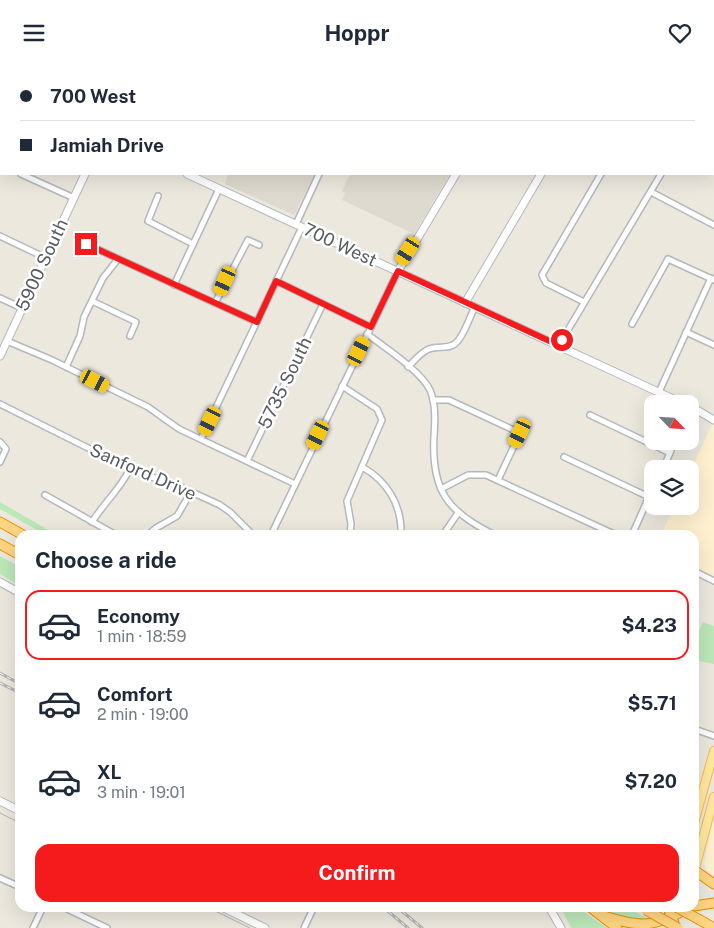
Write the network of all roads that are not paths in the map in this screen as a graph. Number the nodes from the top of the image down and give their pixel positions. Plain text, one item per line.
1 (23, 175) edge
2 (85, 175) edge
3 (188, 175) edge
4 (319, 175) edge
5 (455, 175) edge
6 (540, 175) edge
7 (600, 175) edge
8 (660, 175) edge
9 (219, 189) junction
10 (650, 192) junction
11 (158, 196) dead end
12 (74, 198) junction
13 (714, 225) edge
14 (299, 226) junction
15 (0, 236) edge
16 (86, 244) dead end
17 (193, 244) junction
18 (259, 245) dead end
19 (46, 258) junction
20 (118, 259) junction
21 (398, 271) junction
22 (712, 279) edge
23 (276, 281) junction
24 (174, 285) junction
25 (0, 298) edge
26 (92, 301) junction
27 (584, 301) junction
28 (215, 303) junction
29 (465, 303) junction
30 (323, 304) junction
31 (475, 307) junction
32 (22, 308) junction
33 (257, 322) junction
34 (632, 324) dead end
35 (371, 327) junction
36 (686, 332) junction
37 (367, 334) junction
38 (130, 336) dead end
39 (7, 341) junction
40 (558, 345) junction
41 (714, 345) edge
42 (0, 356) edge
43 (66, 367) junction
44 (408, 367) junction
45 (342, 386) junction
46 (659, 392) junction
47 (665, 395) edge
48 (433, 400) junction
49 (0, 404) edge
50 (699, 411) edge
51 (590, 415) dead end
52 (712, 417) edge
53 (201, 439) junction
54 (0, 442) edge
55 (671, 450) edge
56 (670, 453) junction
57 (564, 457) dead end
58 (666, 460) edge
59 (247, 461) junction
60 (0, 462) edge
61 (362, 467) junction
62 (130, 469) junction
63 (498, 480) junction
64 (295, 484) junction
65 (441, 489) junction
66 (191, 492) junction
67 (644, 494) edge
68 (45, 495) dead end
69 (644, 510) edge
70 (458, 513) junction
71 (0, 522) edge
72 (92, 522) junction
73 (15, 530) edge
74 (107, 530) edge
75 (154, 530) edge
76 (248, 530) edge
77 (273, 530) edge
78 (350, 530) edge
79 (401, 530) edge
80 (446, 530) edge
81 (485, 530) edge
82 (605, 530) edge
83 (634, 530) edge
84 (0, 544) edge
85 (15, 552) edge
86 (699, 574) edge
87 (714, 581) edge
88 (0, 582) edge
89 (15, 590) edge
90 (699, 731) edge
91 (714, 736) edge
92 (714, 751) edge
93 (714, 797) edge
94 (0, 801) edge
95 (699, 805) edge
96 (15, 808) edge
97 (699, 852) edge
98 (699, 874) edge
99 (0, 878) edge
100 (714, 884) edge
101 (15, 885) edge
102 (714, 903) edge
103 (699, 905) edge
104 (41, 912) edge
105 (73, 912) edge
106 (232, 912) edge
107 (312, 912) edge
108 (551, 912) edge
109 (597, 912) edge
110 (649, 912) edge
111 (670, 912) edge
112 (674, 912) edge
113 (682, 912) edge
114 (685, 912) edge
115 (601, 915) junction
116 (672, 918) junction
117 (33, 928) edge
118 (107, 928) edge
119 (265, 928) edge
120 (304, 928) edge
121 (561, 928) edge
122 (617, 928) edge
123 (669, 928) edge
124 (677, 928) edge
125 (714, 928) edge

1 - 12 street
2 - 12 street, 5900 South
3 - 9 street, 700 West
4 - 14 street
5 - 21 street
6 - 29 street
7 - 27 street
8 - 10 street
9 - 14 street, 700 West
9 - 17 street
10 - 13 street
10 - 27 street
11 - 17 street
12 - 19 street, 5900 South
14 - 21 street, 700 West
14 - 23 street
15 - 19 street
16 - 20 street
17 - 24 street
18 - 28 street
19 - 32 street, 5900 South
20 - 24 street
20 - 26 street
21 - 29 street, 700 West
21 - 35 street
22 - 34 street
22 - 36 street
23 - 30 street
23 - 33 street
24 - 28 street
25 - 32 street
26 - 38 street
26 - 43 street
27 - 40 street
28 - 33 street
29 - 31 street, 700 West
30 - 35 street
30 - 59 street, 5735 South
31 - 40 street, 700 West
31 - 44 street
32 - 39 street, 5900 South
33 - 53 street
35 - 37 street
36 - 41 street
36 - 46 street
37 - 44 street
37 - 45 street
39 - 42 street, 5900 South
39 - 43 street
40 - 46 street, 700 West
43 - 53 street
44 - 48 street
45 - 61 street
45 - 64 street
46 - 47 street, 700 West
48 - 63 street
48 - 65 street
49 - 62 street, Sanford Drive
50 - 52 street, 700 West
51 - 56 street
53 - 59 street
54 - 60 street
55 - 56 street
56 - 58 street
57 - 67 street
59 - 64 street
61 - 78 street
61 - 79 street
62 - 66 street, Sanford Drive
62 - 72 street
63 - 65 street
63 - 82 street
64 - 77 street
65 - 70 street
66 - 75 street
66 - 76 street, Sanford Drive
68 - 72 street
69 - 83 street
70 - 80 street
70 - 81 street
71 - 73 highway
72 - 74 street
84 - 85 highway
86 - 87 street
88 - 89 street
90 - 91 street
92 - 95 main road
93 - 97 main road
94 - 96 street
98 - 100 highway
99 - 101 street
102 - 103 highway
104 - 117 street
105 - 118 street
106 - 119 street
107 - 120 street
108 - 121 street
109 - 115 highway
110 - 124 highway, bridge
111 - 116 highway
112 - 116 main road
113 - 116 highway
114 - 125 highway, bridge
115 - 116 highway
115 - 122 highway
116 - 123 main road
116 - 124 highway

